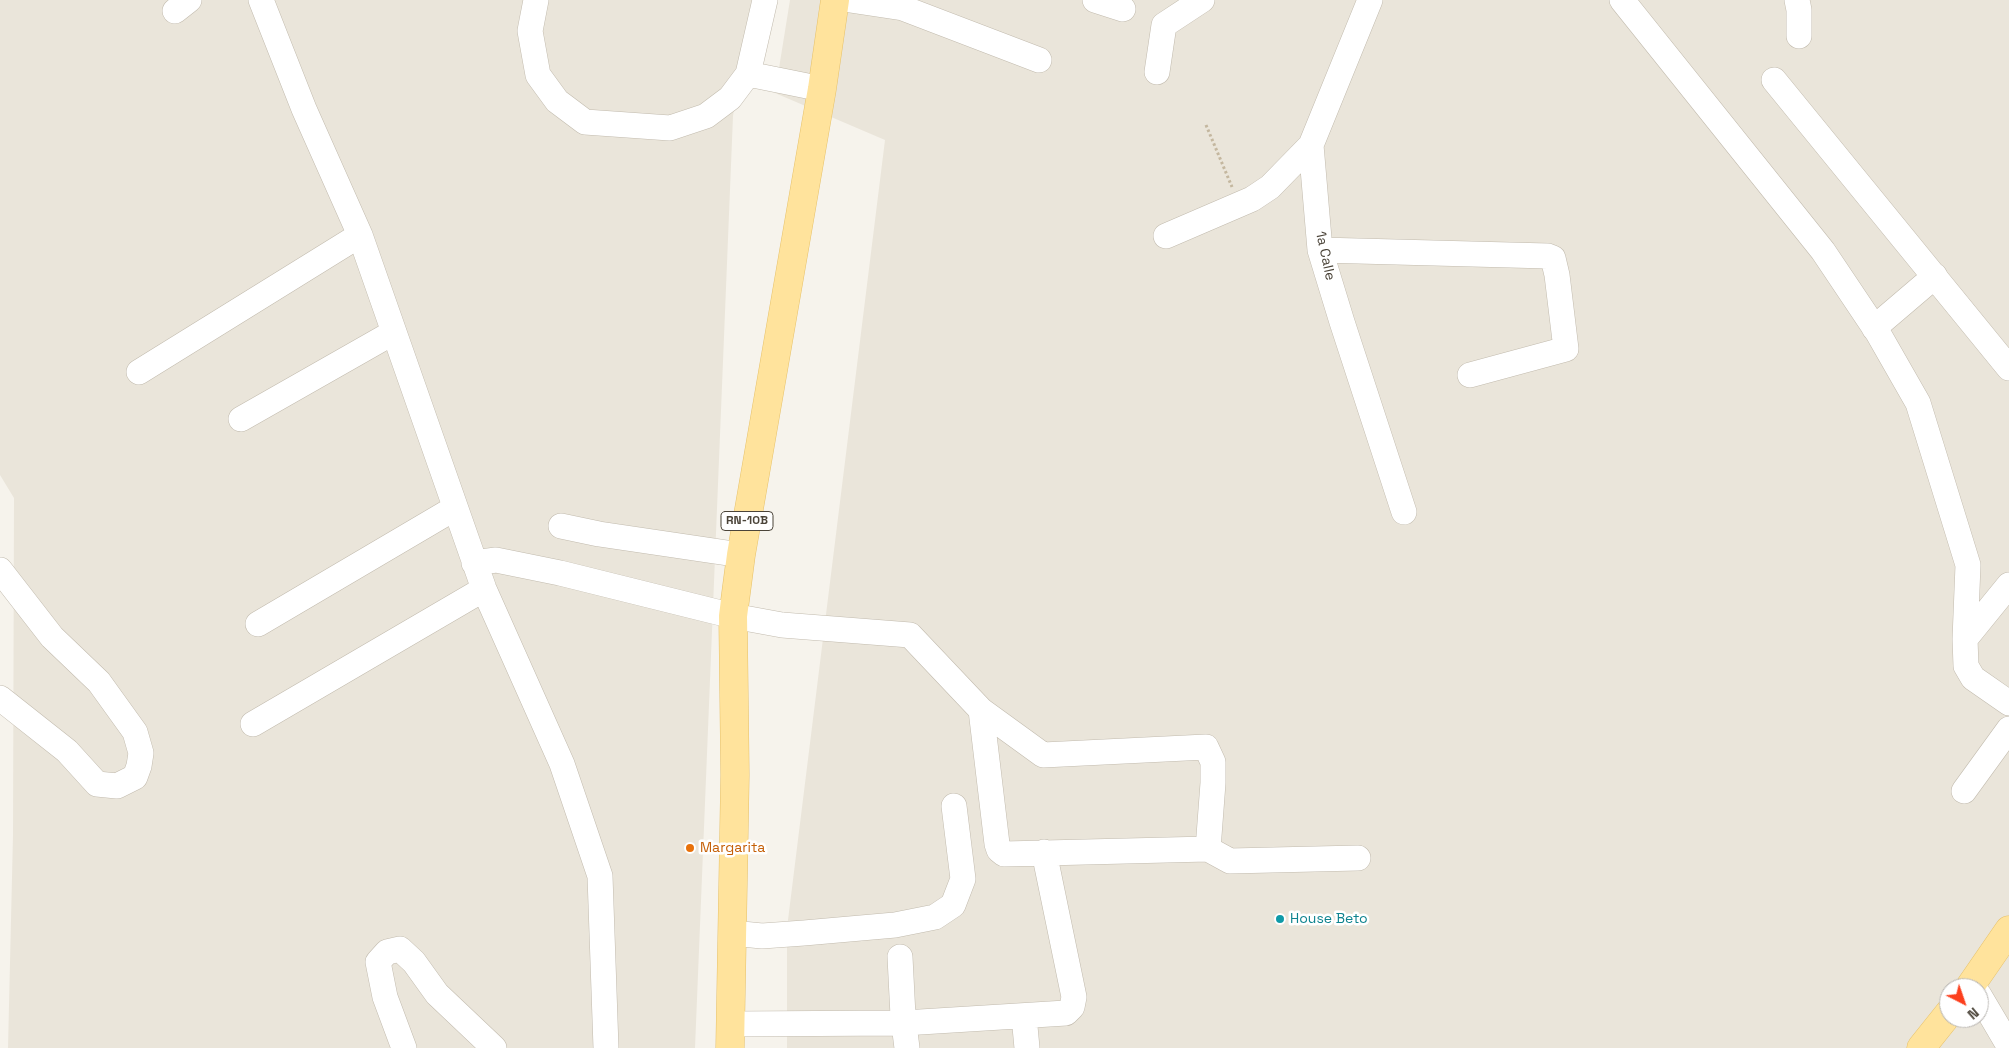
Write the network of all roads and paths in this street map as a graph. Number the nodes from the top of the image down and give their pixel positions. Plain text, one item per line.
1 (536, 0) edge
2 (765, 0) edge
3 (835, 0) edge
4 (850, 0) edge
5 (1095, 0) edge
6 (1202, 0) edge
7 (1370, 0) edge
8 (1622, 0) edge
9 (1797, 0) edge
10 (269, 2) edge
11 (1123, 9) dead end
12 (1799, 36) dead end
13 (1039, 60) dead end
14 (1157, 72) dead end
15 (748, 74) junction
16 (1774, 80) dead end
17 (822, 89) junction
18 (1206, 125) dead end
19 (1311, 145) junction
20 (1239, 205) junction
21 (360, 235) junction
22 (1166, 236) dead end
23 (1320, 250) junction
24 (1935, 276) junction
25 (1874, 328) junction
26 (394, 332) junction
27 (2009, 368) edge
28 (139, 372) dead end
29 (1470, 375) dead end
30 (241, 419) dead end
31 (455, 508) junction
32 (1404, 512) dead end
33 (560, 526) dead end
34 (741, 555) junction
35 (474, 563) junction
36 (0, 570) edge
37 (2009, 585) edge
38 (484, 589) junction
39 (733, 616) junction
40 (258, 624) dead end
41 (1965, 640) junction
42 (0, 698) edge
43 (2009, 703) edge
44 (981, 710) junction
45 (253, 724) dead end
46 (2009, 729) edge
47 (1964, 791) dead end
48 (954, 806) dead end
49 (1208, 849) junction
50 (1044, 852) junction
51 (1358, 858) dead end
52 (2009, 930) edge
53 (732, 933) junction
54 (900, 957) dead end
55 (1981, 978) edge
56 (1989, 1013) edge
57 (1024, 1016) junction
58 (904, 1023) junction
59 (1939, 1026) edge
60 (730, 1036) edge
61 (2009, 1046) edge
62 (404, 1048) edge
63 (494, 1048) edge
64 (606, 1048) edge
65 (907, 1048) edge
66 (1027, 1048) edge
67 (1921, 1048) edge

1 - 15 street
2 - 15 street
3 - 17 main road, RN-10B
4 - 13 street
5 - 11 street
6 - 14 street
7 - 19 street, 1a Calle
8 - 25 street
9 - 12 street
10 - 21 street
15 - 17 street
16 - 24 street
17 - 34 main road, RN-10B
18 - 20 path
19 - 20 street
19 - 23 street, 1a Calle
20 - 22 street
21 - 26 street
21 - 28 street
23 - 29 street
23 - 32 street, 1a Calle
24 - 25 street
24 - 27 street
25 - 41 street
26 - 30 street
26 - 31 street
31 - 35 street
31 - 40 street
33 - 34 street
34 - 39 main road, RN-10B
35 - 38 street
35 - 39 street
36 - 42 street
37 - 41 street
38 - 45 street
38 - 64 street
39 - 44 street
39 - 53 main road, RN-10B
41 - 43 street
44 - 49 street
44 - 50 street
46 - 47 street
48 - 53 street
49 - 50 street
49 - 51 street
50 - 57 street
52 - 55 main road
53 - 60 main road, RN-10B
54 - 58 street
56 - 61 street
57 - 58 street
57 - 66 street
58 - 60 street
58 - 65 street
59 - 67 main road
62 - 63 street

